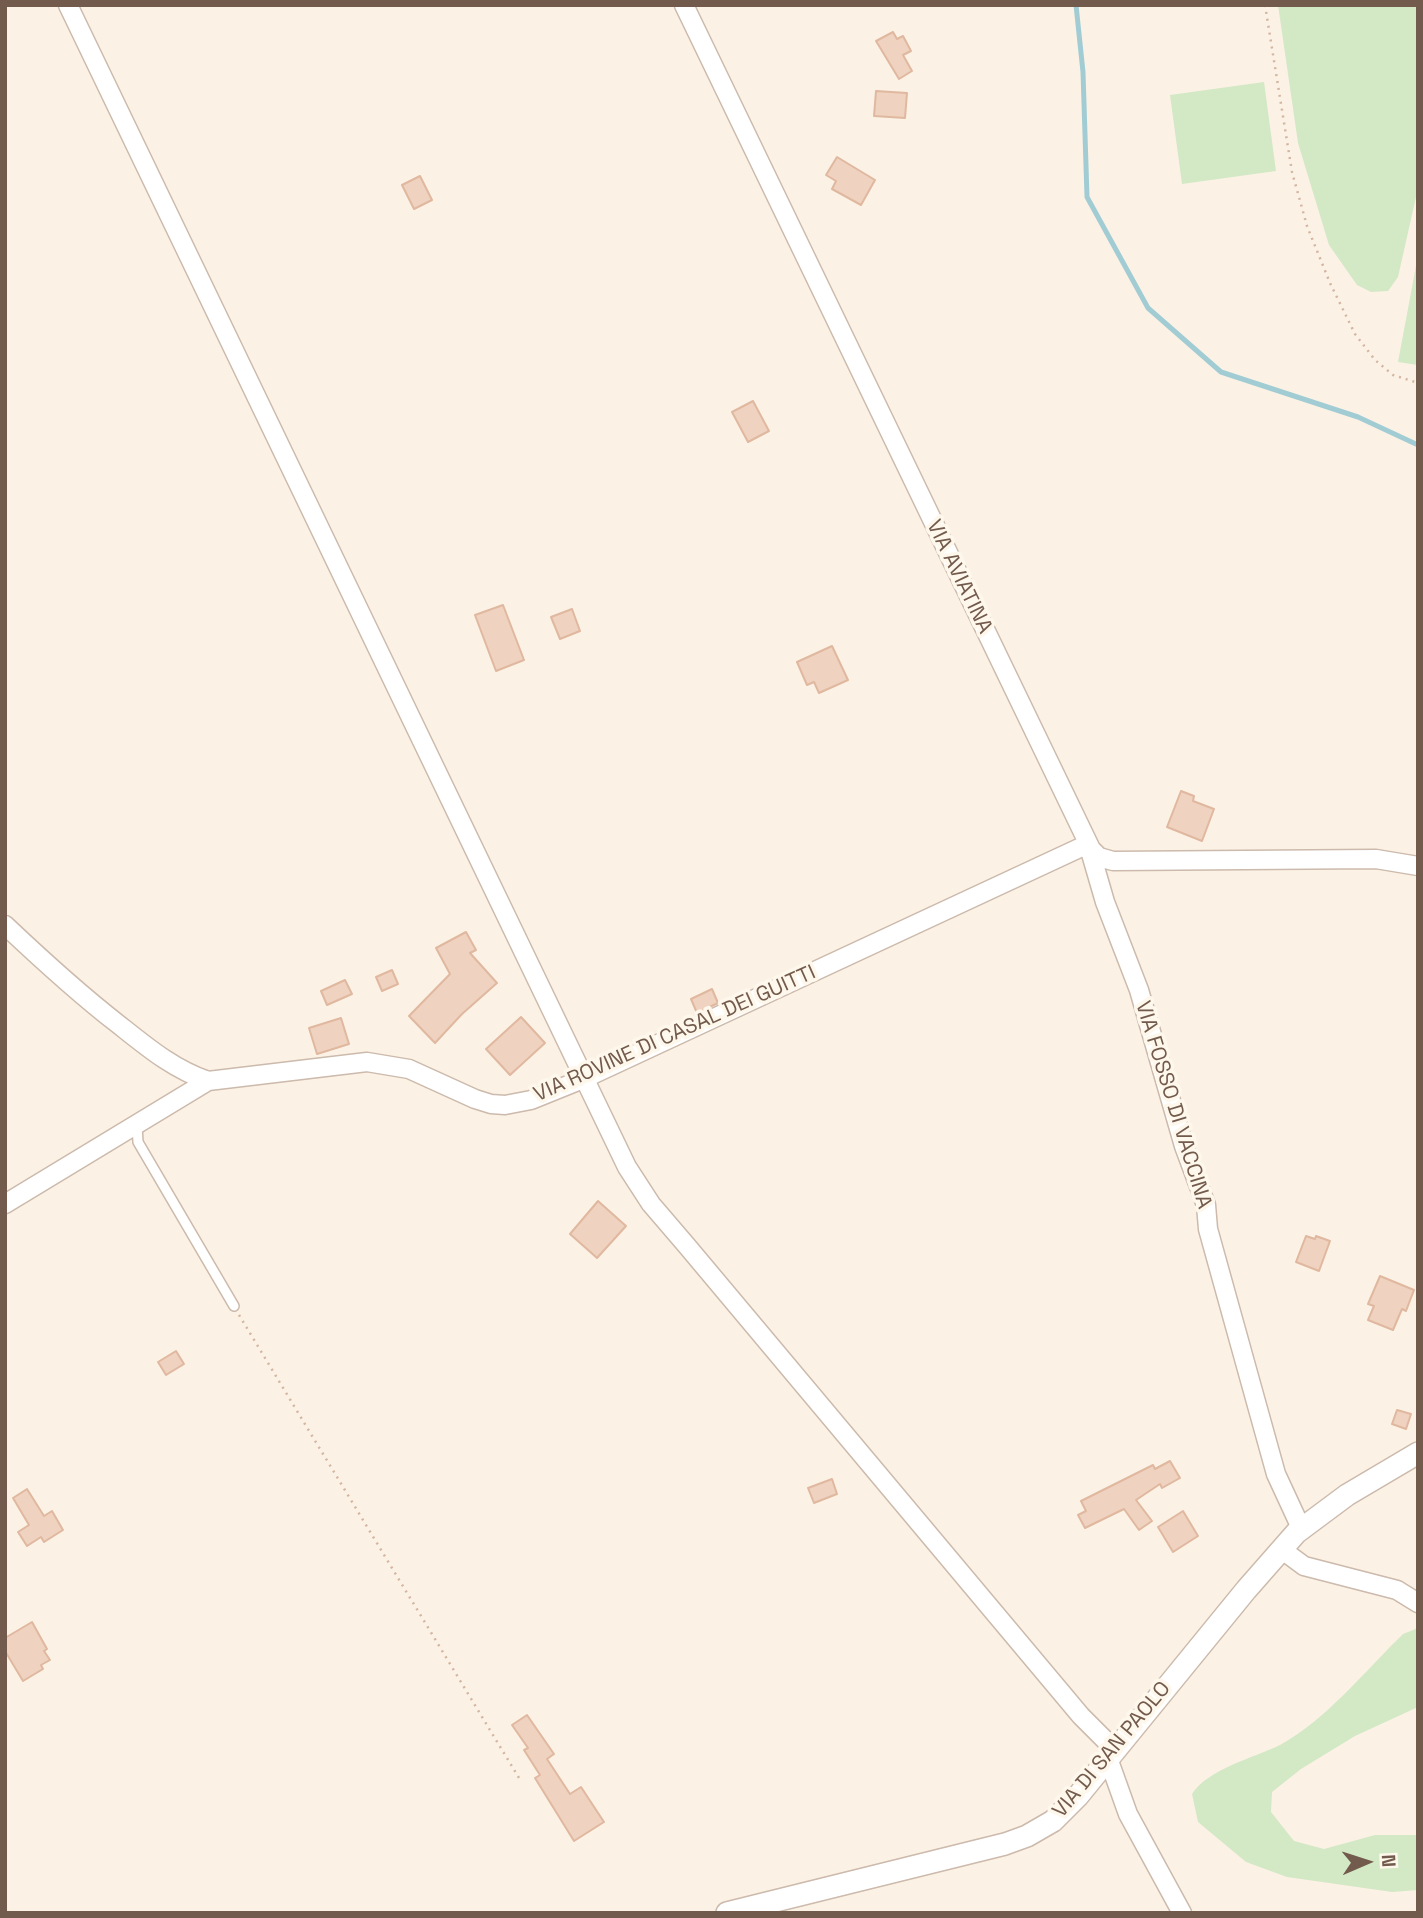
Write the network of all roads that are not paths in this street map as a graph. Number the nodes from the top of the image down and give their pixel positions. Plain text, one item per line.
1 (68, 5) edge
2 (684, 5) edge
3 (1088, 844) junction
4 (1418, 866) edge
5 (5, 925) edge
6 (583, 1079) junction
7 (208, 1081) junction
8 (137, 1125) junction
9 (5, 1204) edge
10 (234, 1306) road end
11 (1418, 1453) edge
12 (1301, 1528) junction
13 (1281, 1549) junction
14 (1418, 1603) edge
15 (1111, 1754) junction
16 (727, 1913) edge
17 (1182, 1913) edge

1 - 6 street
2 - 3 street, VIA AVIATINA
3 - 4 street
3 - 6 street, VIA ROVINE DI CASAL DEI GUITTI
3 - 12 street, VIA FOSSO DI VACCINA
5 - 7 street, VIA ROVINE DI CASAL DEI GUITTI
6 - 7 street, VIA ROVINE DI CASAL DEI GUITTI
6 - 15 street
7 - 8 street
8 - 9 street
8 - 10 lane
11 - 12 street, VIA DI SAN PAOLO
12 - 13 street, VIA DI SAN PAOLO
13 - 14 street
13 - 15 street, VIA DI SAN PAOLO
15 - 16 street, VIA DI SAN PAOLO
15 - 17 street

